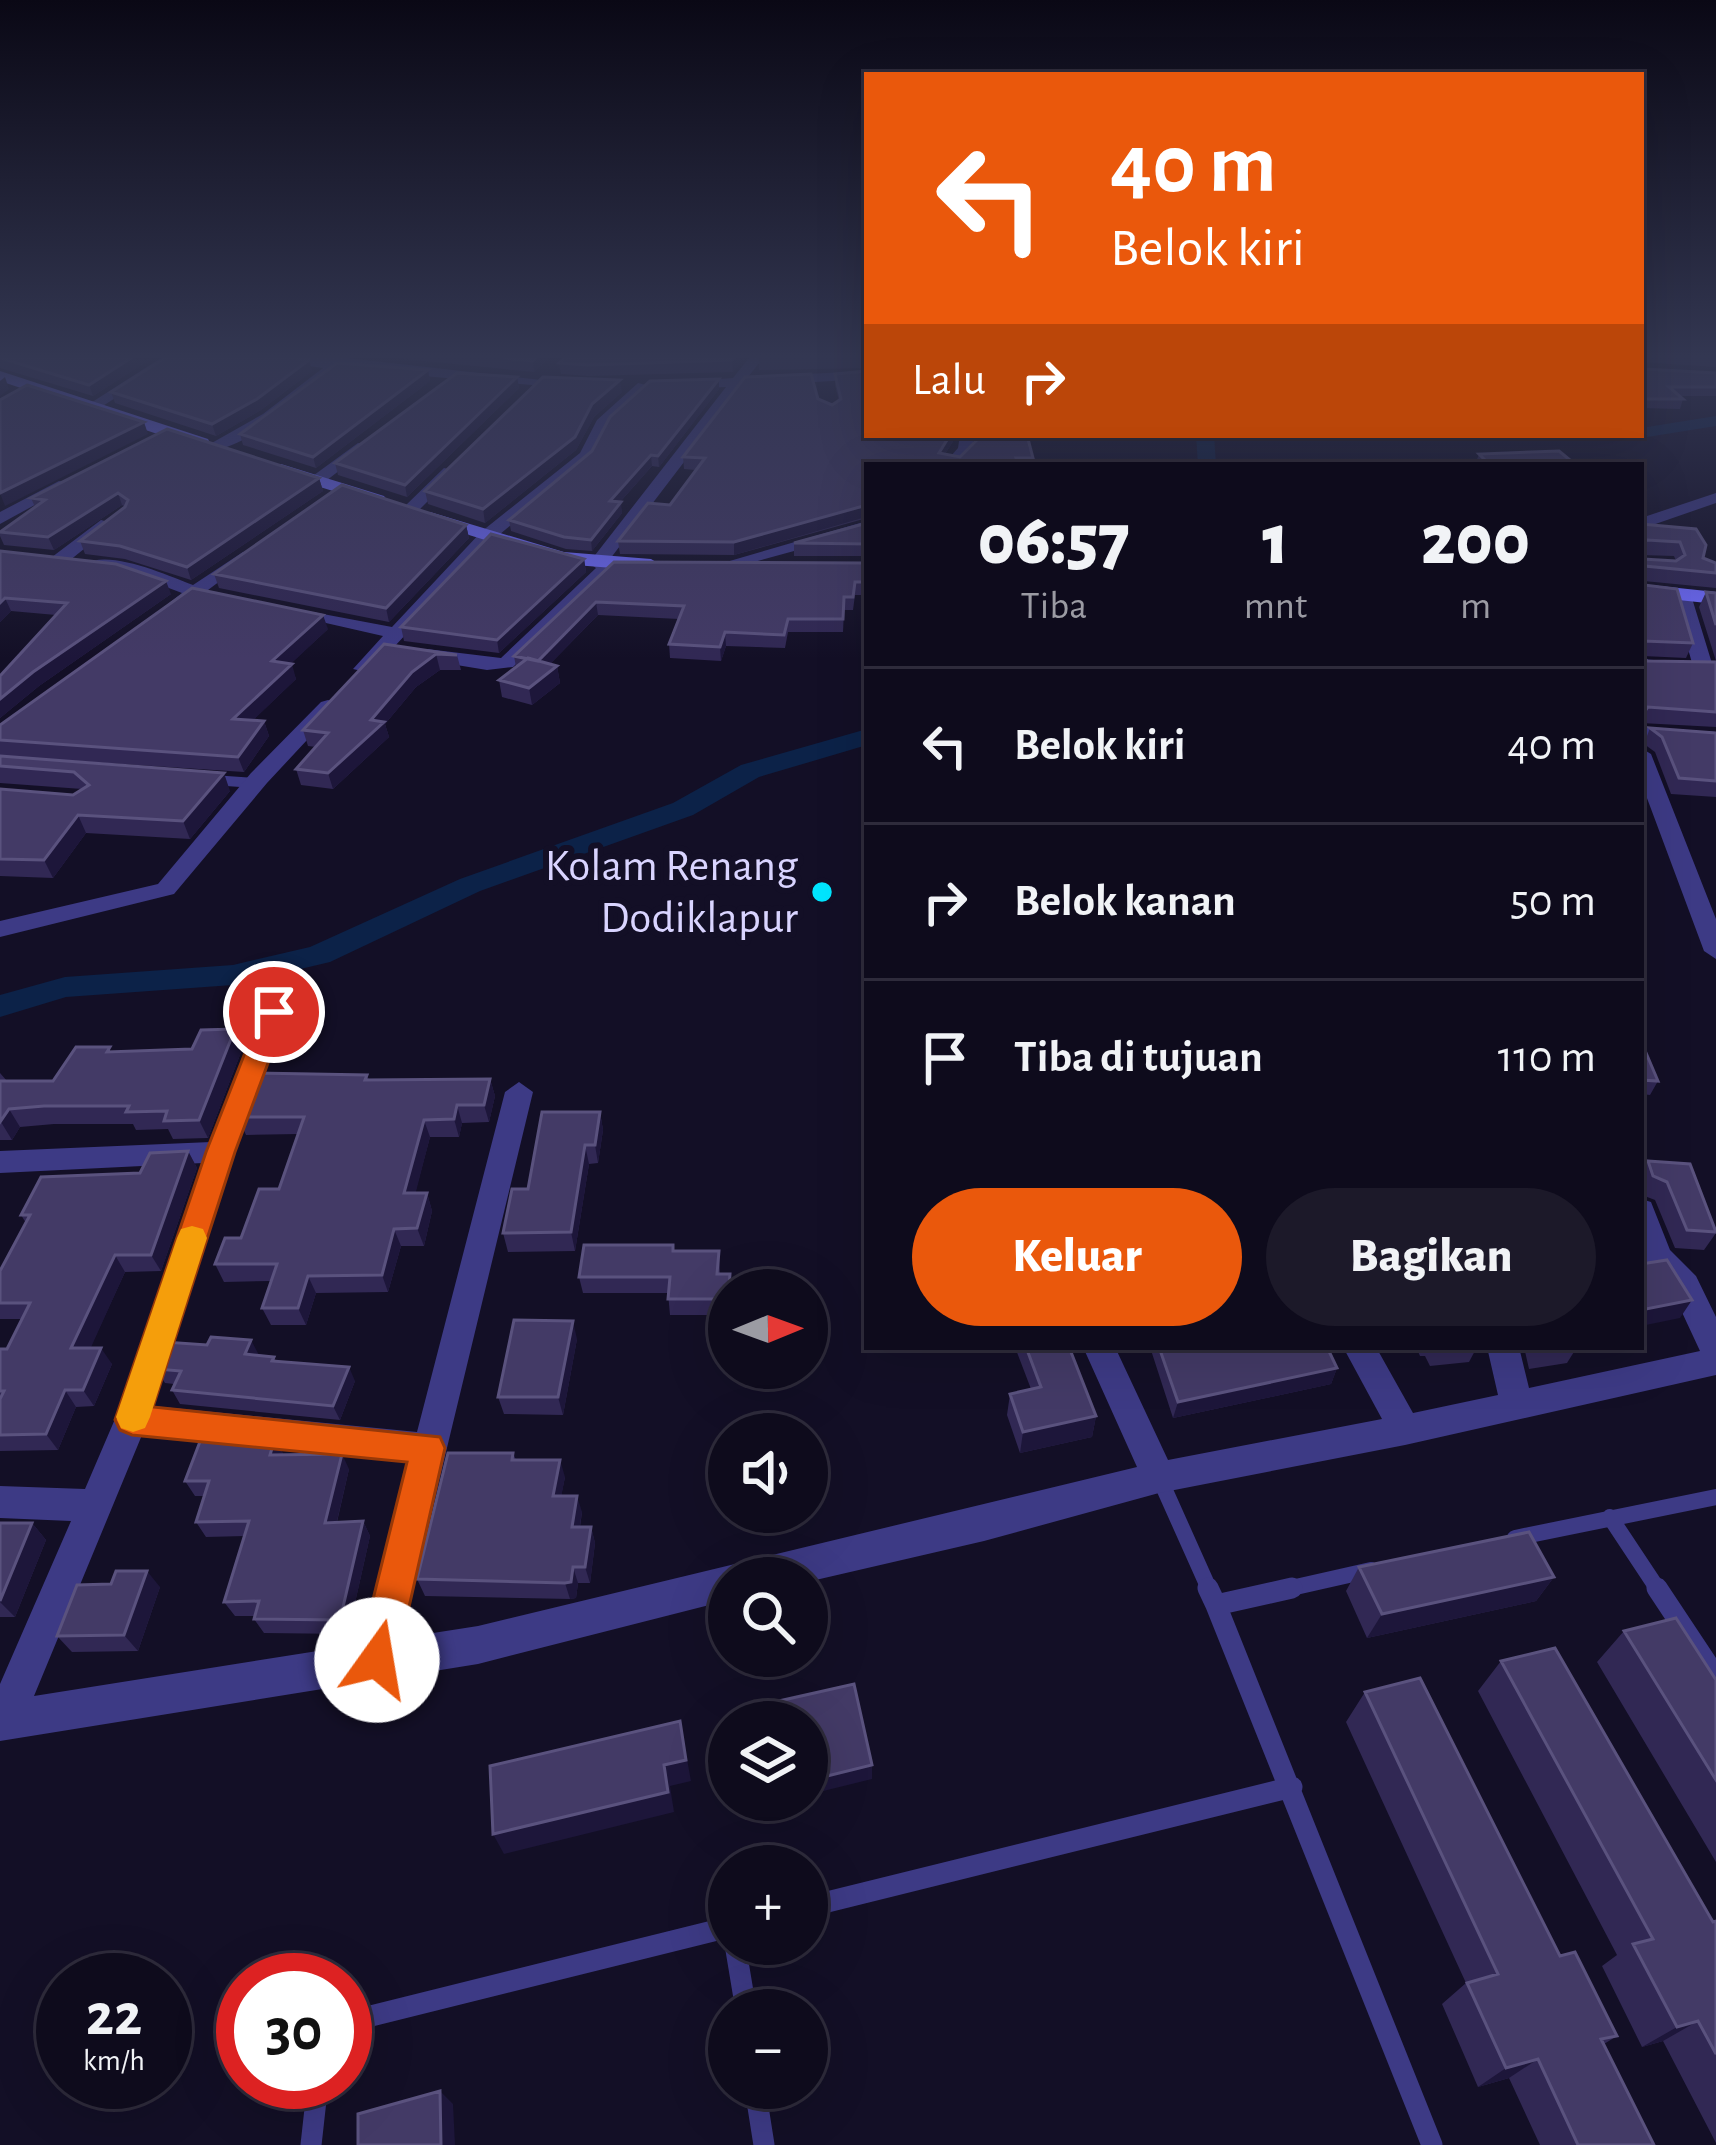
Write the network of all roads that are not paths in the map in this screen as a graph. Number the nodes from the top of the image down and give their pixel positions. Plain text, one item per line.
1 (247, 458) edge
2 (347, 458) edge
3 (582, 458) edge
4 (682, 458) edge
5 (457, 464) edge
6 (86, 474) edge
7 (316, 481) junction
8 (0, 498) edge
9 (1716, 498) edge
10 (21, 505) junction
11 (410, 510) junction
12 (120, 514) edge
13 (1650, 514) edge
14 (0, 519) edge
15 (864, 527) edge
16 (487, 536) junction
17 (261, 544) edge
18 (604, 563) junction
19 (678, 565) edge
20 (718, 565) joint
21 (794, 566) edge
22 (1644, 590) edge
23 (195, 592) junction
24 (1682, 595) junction
25 (1716, 598) edge
26 (226, 602) edge
27 (263, 608) edge
28 (146, 626) edge
29 (390, 641) junction
30 (1644, 665) edge
31 (1644, 733) edge
32 (1716, 738) edge
33 (1644, 762) edge
34 (208, 780) edge
35 (255, 784) junction
36 (0, 929) edge
37 (1716, 951) edge
38 (274, 1012) dead end
39 (519, 1092) dead end
40 (220, 1152) junction
41 (0, 1162) edge
42 (1644, 1219) edge
43 (1100, 1350) edge
44 (1361, 1350) edge
45 (1505, 1350) edge
46 (1716, 1351) edge
47 (1716, 1361) edge
48 (1517, 1405) junction
49 (132, 1420) junction
50 (1405, 1430) junction
51 (428, 1448) junction
52 (1159, 1477) junction
53 (1716, 1497) edge
54 (0, 1502) edge
55 (98, 1506) junction
56 (1610, 1517) junction
57 (1499, 1542) edge
58 (828, 1560) edge
59 (1389, 1566) edge
60 (708, 1587) edge
61 (1216, 1604) junction
62 (377, 1660) junction
63 (1716, 1678) edge
64 (2, 1721) edge
65 (1292, 1786) junction
66 (828, 1902) edge
67 (708, 1932) edge
68 (372, 2016) edge
69 (315, 2109) edge
70 (758, 2109) edge
71 (311, 2145) edge
72 (764, 2145) edge
73 (1432, 2145) edge

1 - 7 main road
2 - 7 street
3 - 16 street
4 - 18 street
5 - 11 street
6 - 10 street
7 - 11 main road
8 - 10 street
9 - 13 street
10 - 14 street
11 - 16 main road
12 - 23 street
15 - 20 street
16 - 18 main road
16 - 29 street
17 - 23 street
18 - 19 main road
18 - 29 street
20 - 21 main road
22 - 24 main road
23 - 26 street
23 - 28 street
24 - 25 main road
24 - 30 street
27 - 29 street
29 - 35 street
31 - 32 street
33 - 37 street
34 - 35 lane
35 - 36 street
38 - 40 street
39 - 51 street
40 - 41 street
40 - 49 street
42 - 46 street
43 - 52 street
44 - 50 street
45 - 48 street
47 - 48 street
48 - 50 street
49 - 51 street
49 - 55 street
50 - 52 street
51 - 62 street
52 - 58 street
52 - 61 lane
53 - 56 lane
54 - 55 street
55 - 64 street
56 - 57 lane
56 - 63 lane
59 - 61 lane
60 - 62 street
61 - 65 lane
62 - 64 street
65 - 66 lane
65 - 73 lane
67 - 68 lane
69 - 71 lane
70 - 72 lane

